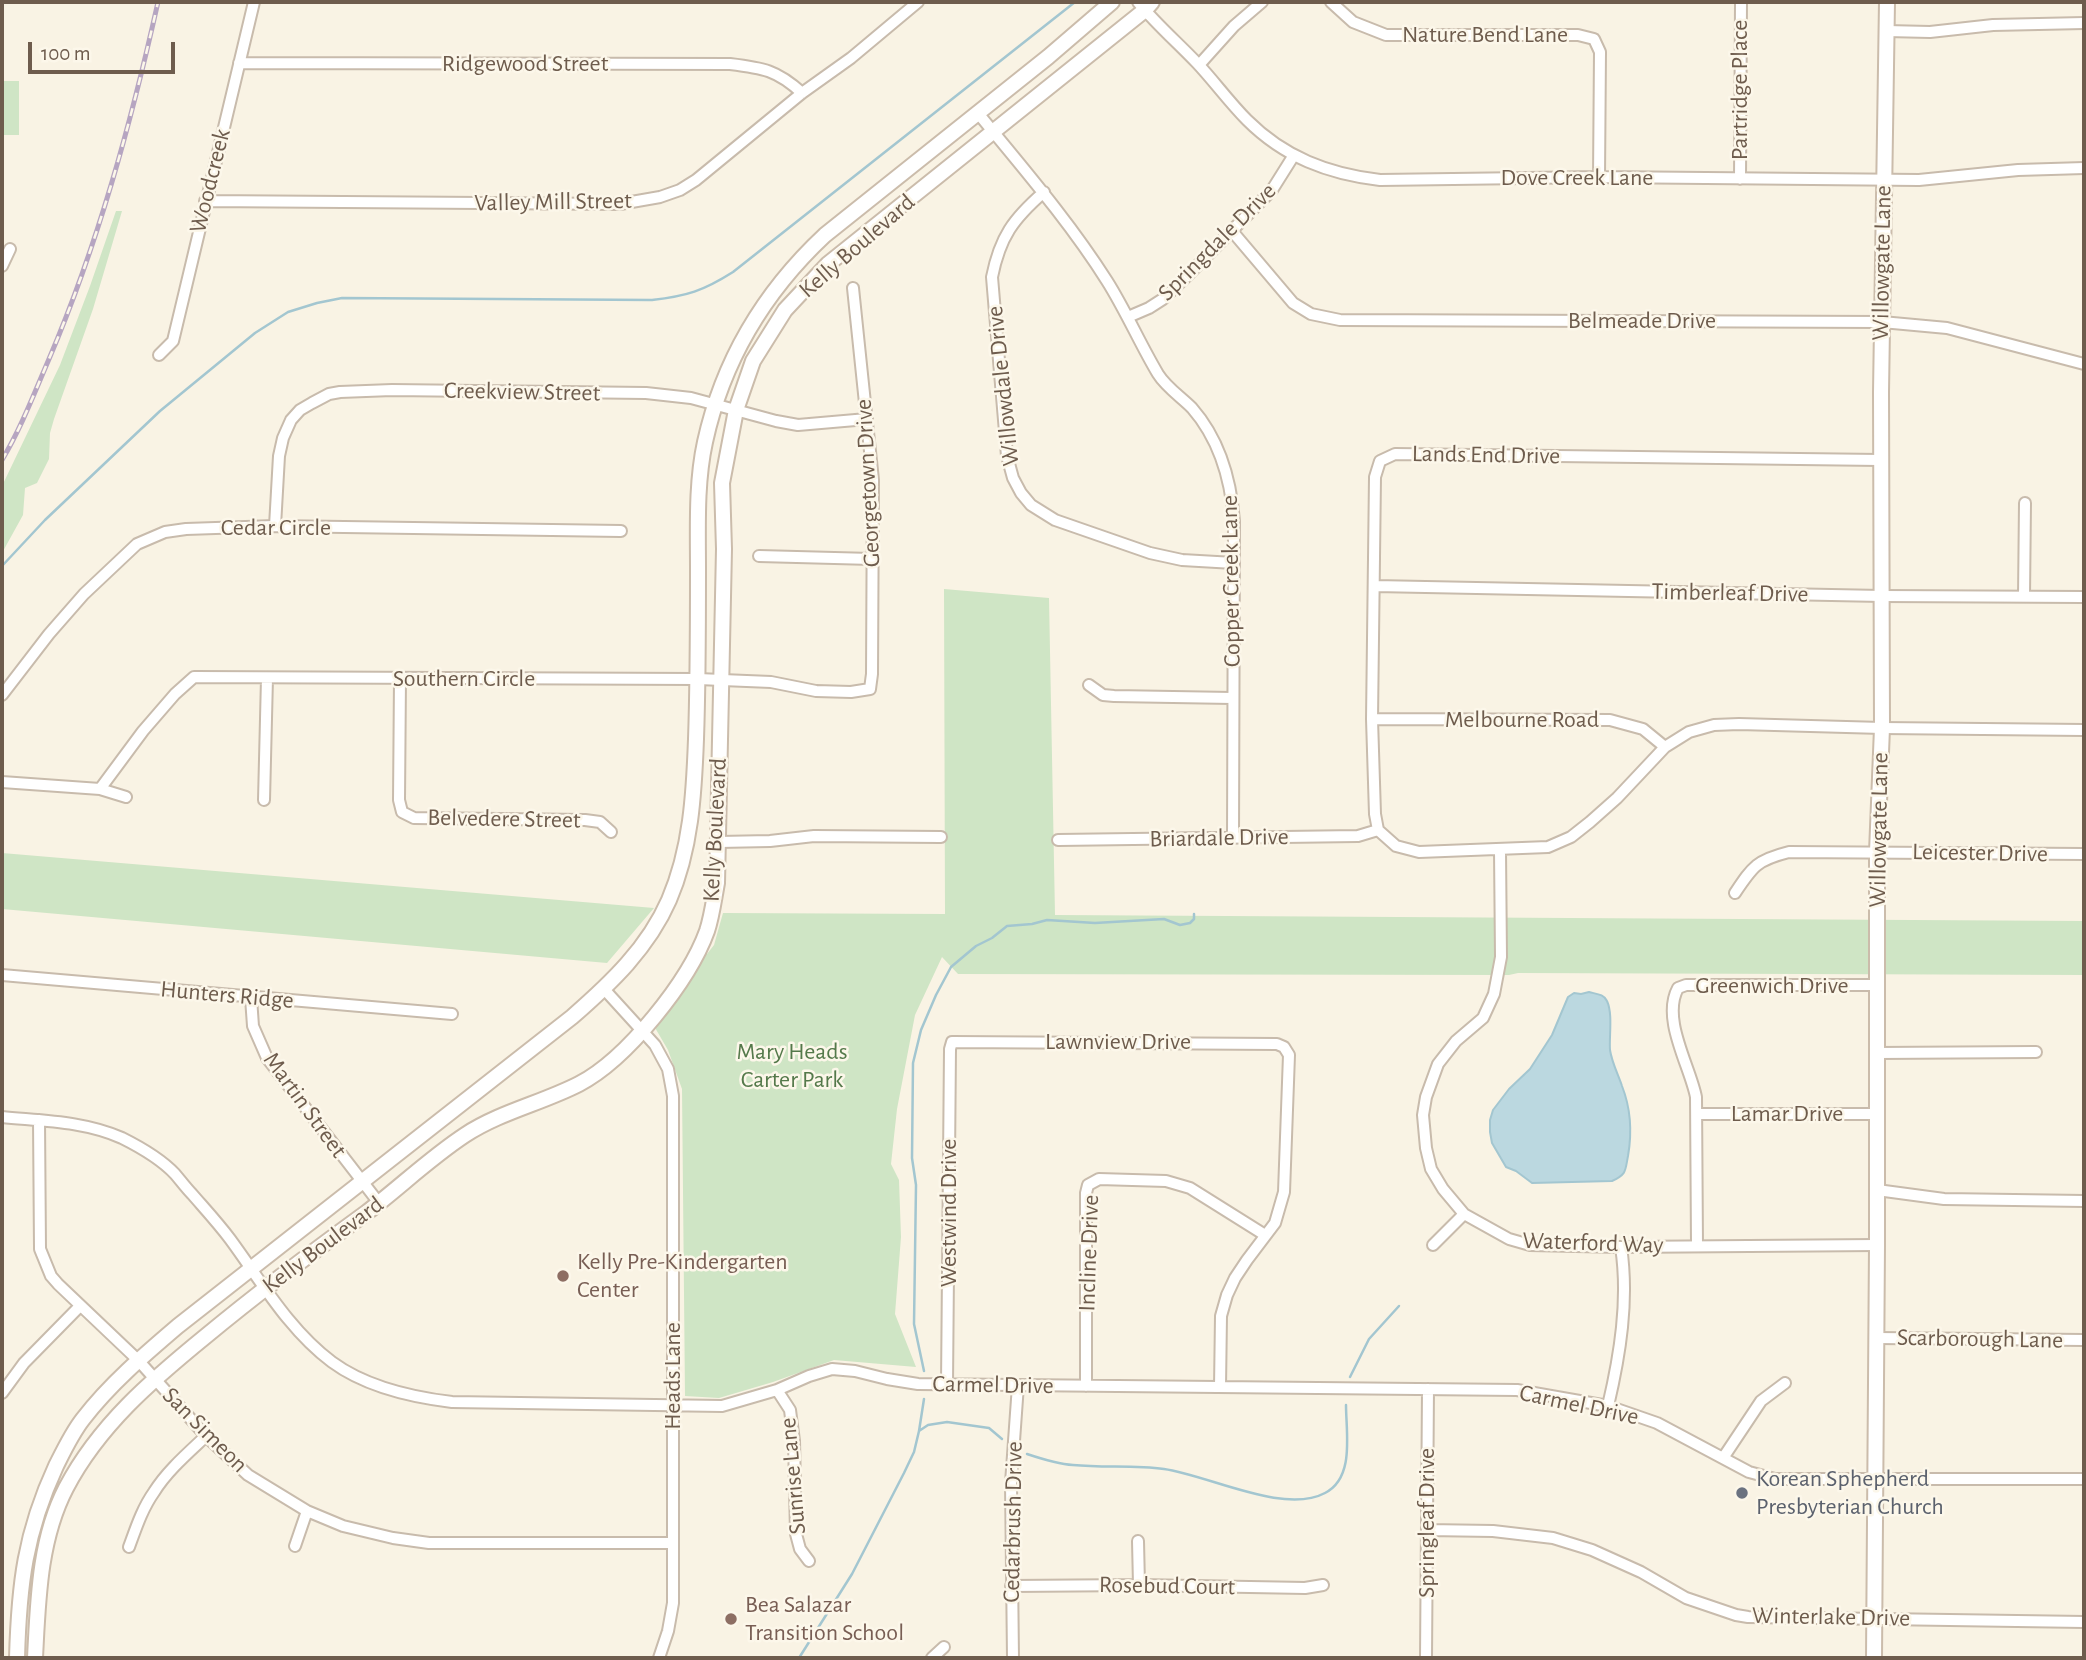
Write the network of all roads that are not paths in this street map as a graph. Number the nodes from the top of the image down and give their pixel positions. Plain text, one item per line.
1 (254, 2) edge
2 (918, 2) edge
3 (1112, 2) edge
4 (1262, 2) edge
5 (1331, 2) edge
6 (1741, 2) edge
7 (1887, 2) edge
8 (1145, 5) edge
9 (2084, 23) edge
10 (1886, 31) junction
11 (239, 62) junction
12 (1199, 65) junction
13 (802, 93) junction
14 (977, 112) junction
15 (994, 133) junction
16 (1294, 155) junction
17 (2084, 168) edge
18 (1600, 177) junction
19 (1740, 179) junction
20 (1883, 180) junction
21 (1044, 192) junction
22 (205, 201) junction
23 (1232, 231) junction
24 (10, 249) dead end
25 (2, 266) edge
26 (853, 288) dead end
27 (1128, 317) junction
28 (1882, 322) junction
29 (159, 355) dead end
30 (2084, 364) edge
31 (715, 404) junction
32 (736, 410) junction
33 (867, 419) junction
34 (1880, 460) junction
35 (2025, 503) dead end
36 (275, 526) junction
37 (621, 531) dead end
38 (759, 556) dead end
39 (872, 559) junction
40 (1234, 563) junction
41 (1375, 586) junction
42 (1882, 596) junction
43 (2024, 596) junction
44 (2084, 597) edge
45 (267, 678) junction
46 (400, 678) junction
47 (698, 679) junction
48 (871, 679) joint
49 (721, 680) junction
50 (1088, 685) dead end
51 (2, 695) edge
52 (1232, 698) junction
53 (1372, 719) junction
54 (1882, 728) junction
55 (2084, 730) edge
56 (1665, 747) junction
57 (2, 782) edge
58 (100, 789) junction
59 (126, 797) dead end
60 (264, 800) dead end
61 (1378, 830) junction
62 (611, 832) dead end
63 (941, 836) dead end
64 (1233, 838) junction
65 (1058, 840) dead end
66 (719, 842) junction
67 (1500, 850) junction
68 (1877, 852) junction
69 (2084, 854) edge
70 (1735, 892) dead end
71 (2, 975) edge
72 (1877, 985) junction
73 (604, 989) junction
74 (251, 998) junction
75 (452, 1014) dead end
76 (644, 1031) junction
77 (952, 1042) joint
78 (2036, 1052) dead end
79 (1877, 1054) junction
80 (1697, 1114) junction
81 (1876, 1114) junction
82 (2, 1117) edge
83 (39, 1120) junction
84 (362, 1181) junction
85 (1877, 1190) junction
86 (2084, 1200) edge
87 (379, 1203) junction
88 (1464, 1214) junction
89 (1265, 1235) junction
90 (1433, 1245) dead end
91 (1697, 1245) junction
92 (1877, 1245) junction
93 (1621, 1247) junction
94 (251, 1268) junction
95 (265, 1287) junction
96 (80, 1306) junction
97 (1877, 1338) junction
98 (2084, 1340) edge
99 (138, 1360) junction
100 (154, 1378) junction
101 (1785, 1383) dead end
102 (947, 1384) junction
103 (1018, 1385) junction
104 (1086, 1386) junction
105 (1220, 1387) junction
106 (1428, 1389) junction
107 (777, 1390) junction
108 (2, 1393) edge
109 (674, 1405) junction
110 (1608, 1406) junction
111 (206, 1436) junction
112 (1723, 1458) junction
113 (1875, 1479) junction
114 (2084, 1479) edge
115 (307, 1511) junction
116 (1427, 1530) junction
117 (1138, 1541) dead end
118 (673, 1543) junction
119 (295, 1546) dead end
120 (129, 1547) dead end
121 (809, 1561) dead end
122 (1139, 1585) junction
123 (1323, 1585) dead end
124 (1011, 1586) junction
125 (1874, 1619) junction
126 (2084, 1622) edge
127 (944, 1647) dead end
128 (17, 1658) edge
129 (35, 1658) edge
130 (659, 1658) edge
131 (932, 1658) edge
132 (1013, 1658) edge
133 (1426, 1658) edge
134 (1874, 1658) edge

1 - 11 street, Woodcreek
2 - 13 street, Valley Mill Street
3 - 14 main road, Kelly Boulevard
4 - 12 street
5 - 18 street, Nature Bend Lane
6 - 19 street, Partridge Place
7 - 10 main road, Willowgate Lane
8 - 12 street, Dove Creek Lane
8 - 15 main road, Kelly Boulevard
9 - 10 street
10 - 20 main road, Willowgate Lane
11 - 13 street, Ridgewood Street
11 - 22 street, Woodcreek
12 - 16 street, Dove Creek Lane
13 - 22 street, Valley Mill Street
14 - 15 street, Copper Creek Lane
14 - 31 main road, Kelly Boulevard
15 - 21 street, Copper Creek Lane
15 - 32 main road, Kelly Boulevard
16 - 18 street, Dove Creek Lane
16 - 23 street, Springdale Drive
17 - 20 street, Dove Creek Lane
18 - 19 street, Dove Creek Lane
19 - 20 street, Dove Creek Lane
20 - 28 main road, Willowgate Lane
21 - 27 street, Copper Creek Lane
21 - 40 street, Willowdale Drive
22 - 29 street, Woodcreek
23 - 27 street, Springdale Drive
23 - 28 street, Belmeade Drive
24 - 25 street
26 - 33 street, Georgetown Drive
27 - 40 street, Copper Creek Lane
28 - 30 street, Belmeade Drive
28 - 34 main road, Willowgate Lane
31 - 32 street, Creekview Street
31 - 36 street, Creekview Street
31 - 47 main road, Kelly Boulevard
32 - 33 street, Creekview Street
32 - 49 main road, Kelly Boulevard
33 - 39 street, Georgetown Drive
34 - 41 street, Lands End Drive
34 - 42 main road, Willowgate Lane
35 - 43 street
36 - 37 street, Cedar Circle
36 - 51 street, Cedar Circle
38 - 39 street
39 - 48 street, Georgetown Drive
40 - 52 street, Copper Creek Lane
41 - 42 street, Timberleaf Drive
41 - 53 street, Lands End Drive
42 - 43 street, Timberleaf Drive
42 - 54 main road, Willowgate Lane
43 - 44 street, Timberleaf Drive
45 - 46 street, Southern Circle
45 - 58 street, Southern Circle
45 - 60 street
46 - 47 street, Southern Circle
46 - 62 street, Belvedere Street
47 - 49 street, Southern Circle
47 - 73 main road, Kelly Boulevard
48 - 49 street, Southern Circle
49 - 66 main road, Kelly Boulevard
50 - 52 street
52 - 64 street, Copper Creek Lane
53 - 56 street, Melbourne Road
53 - 61 street, Lands End Drive
54 - 55 street
54 - 56 street
54 - 68 main road, Willowgate Lane
56 - 67 street
57 - 58 street
58 - 59 street
61 - 64 street, Briardale Drive
61 - 67 street
63 - 66 street
64 - 65 street, Briardale Drive
66 - 76 main road, Kelly Boulevard
67 - 88 street, Waterford Way
68 - 69 street, Leicester Drive
68 - 70 street, Leicester Drive
68 - 72 main road, Willowgate Lane
71 - 74 street, Hunters Ridge
72 - 79 main road, Willowgate Lane
72 - 80 street, Greenwich Drive
73 - 76 street, Heads Lane
73 - 84 main road, Kelly Boulevard
74 - 75 street, Hunters Ridge
74 - 84 street, Martin Street
76 - 87 main road, Kelly Boulevard
76 - 109 street, Heads Lane
77 - 89 street, Lawnview Drive
77 - 102 street, Westwind Drive
78 - 79 street
79 - 81 main road, Willowgate Lane
80 - 81 street, Lamar Drive
80 - 91 street, Greenwich Drive
81 - 85 main road, Willowgate Lane
82 - 83 street, Carmel Drive
83 - 94 street, Carmel Drive
83 - 96 street, San Simeon
84 - 87 street, Martin Street
84 - 94 main road, Kelly Boulevard
85 - 86 street
85 - 92 main road, Willowgate Lane
87 - 95 main road, Kelly Boulevard
88 - 90 street
88 - 93 street, Waterford Way
89 - 104 street, Incline Drive
89 - 105 street
91 - 92 street, Waterford Way
91 - 93 street, Waterford Way
92 - 97 main road, Willowgate Lane
93 - 110 street
94 - 95 street, Carmel Drive
94 - 99 main road, Kelly Boulevard
95 - 100 main road, Kelly Boulevard
95 - 109 street, Carmel Drive
96 - 99 street, San Simeon
96 - 108 street
97 - 98 street, Scarborough Lane
97 - 113 main road, Willowgate Lane
99 - 100 street, San Simeon
99 - 128 main road, Kelly Boulevard
100 - 111 street, San Simeon
100 - 129 main road, Kelly Boulevard
101 - 112 street
102 - 103 street, Carmel Drive
102 - 107 street, Carmel Drive
103 - 104 street, Carmel Drive
103 - 124 street, Cedarbrush Drive
104 - 105 street, Carmel Drive
105 - 106 street, Carmel Drive
106 - 110 street, Carmel Drive
106 - 116 street, Springleaf Drive
107 - 109 street, Carmel Drive
107 - 121 street, Sunrise Lane
109 - 118 street, Heads Lane
110 - 112 street, Carmel Drive
111 - 115 street, San Simeon
111 - 120 street
112 - 113 street, Carmel Drive
113 - 114 street, Carmel Drive
113 - 125 main road, Willowgate Lane
115 - 118 street, San Simeon
115 - 119 street
116 - 125 street, Winterlake Drive
116 - 133 street, Springleaf Drive
117 - 122 street
118 - 130 street, Heads Lane
122 - 123 street, Rosebud Court
122 - 124 street, Rosebud Court
124 - 132 street, Cedarbrush Drive
125 - 126 street, Winterlake Drive
125 - 134 main road, Willowgate Lane
127 - 131 street

